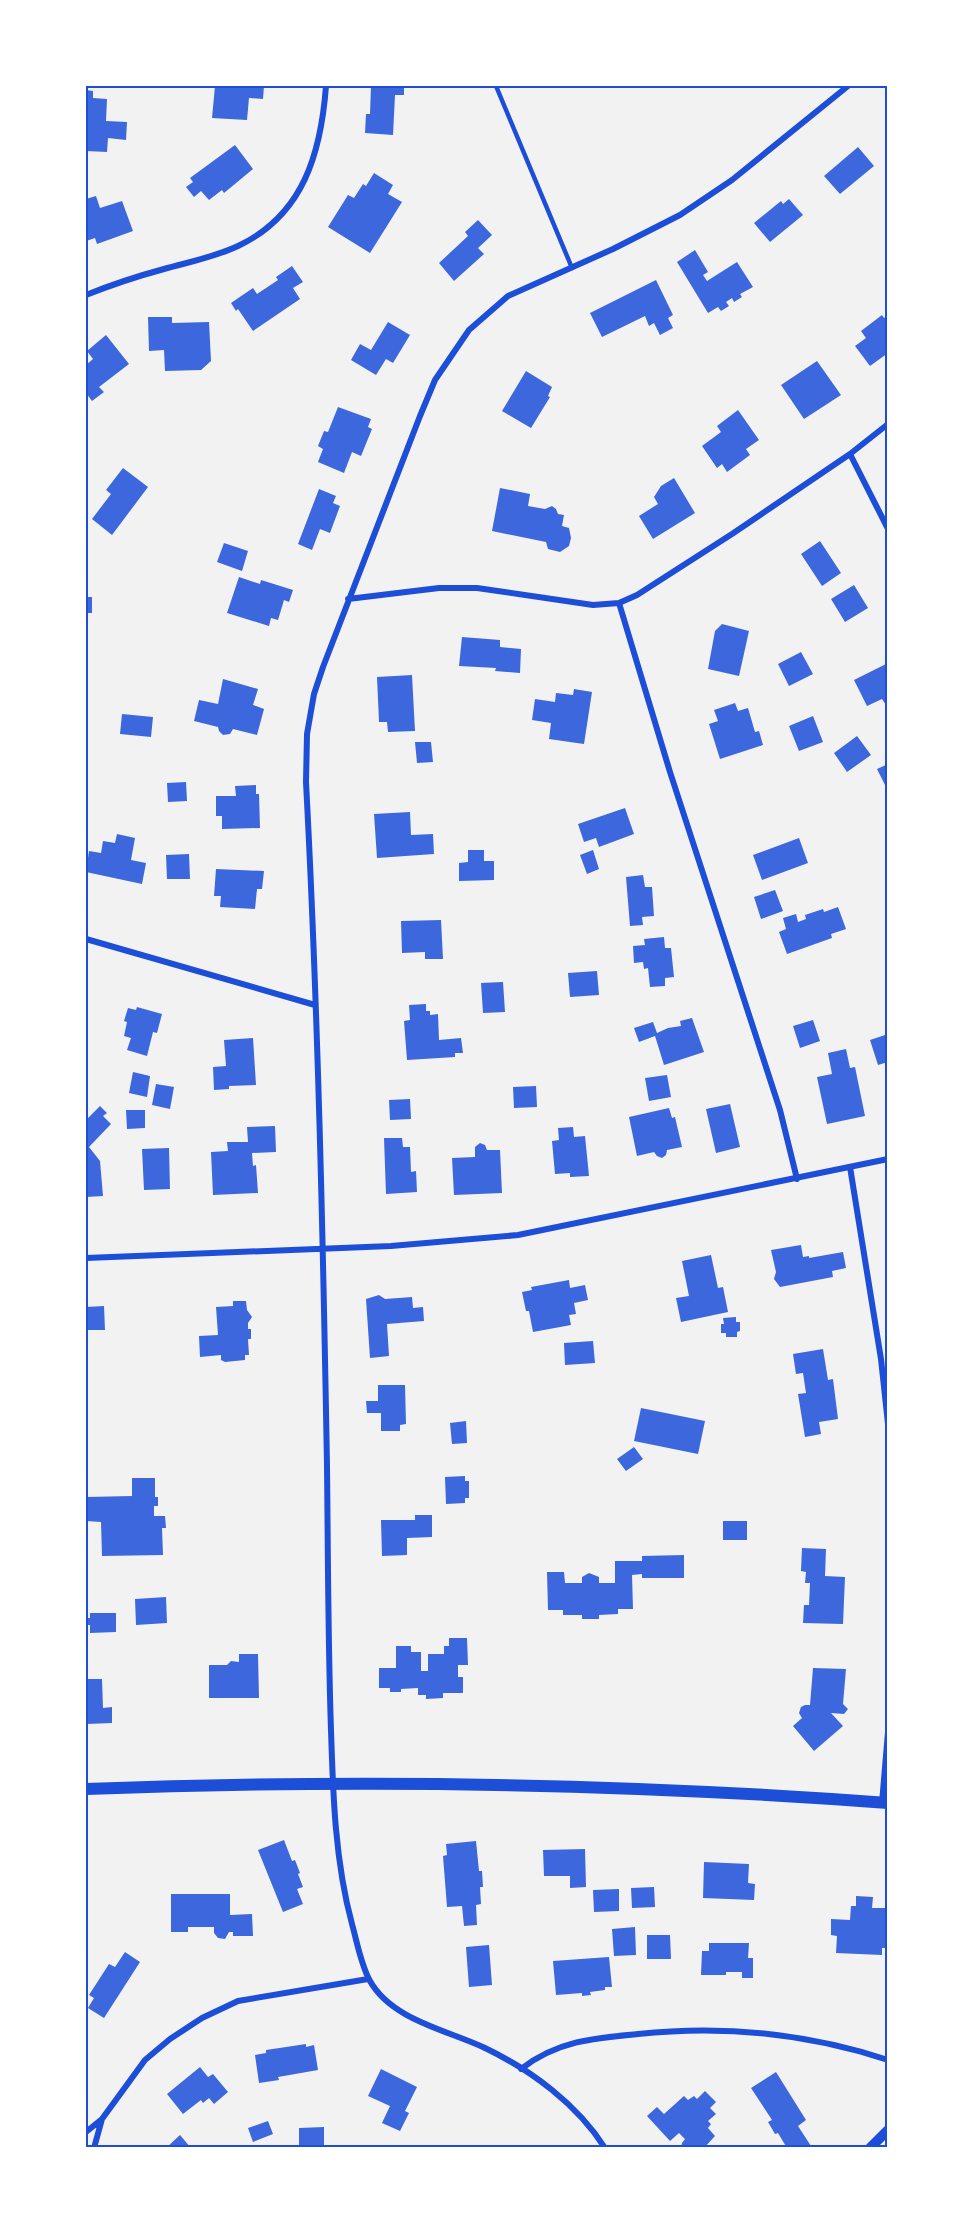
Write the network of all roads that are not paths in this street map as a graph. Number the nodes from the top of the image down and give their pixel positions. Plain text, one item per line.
1 (326, 86) edge
2 (496, 86) edge
3 (848, 86) edge
4 (572, 268) junction
5 (86, 295) edge
6 (888, 424) edge
7 (850, 454) junction
8 (888, 529) edge
9 (348, 599) junction
10 (619, 603) junction
11 (86, 939) edge
12 (315, 1005) junction
13 (888, 1159) edge
14 (850, 1167) junction
15 (798, 1179) junction
16 (322, 1249) junction
17 (86, 1258) edge
18 (888, 1424) edge
19 (888, 1732) edge
20 (333, 1785) junction
21 (86, 1789) edge
22 (885, 1803) edge
23 (368, 1979) junction
24 (888, 2060) edge
25 (521, 2069) junction
26 (102, 2119) junction
27 (888, 2130) edge
28 (86, 2132) edge
29 (94, 2148) edge
30 (605, 2148) edge
31 (870, 2148) edge

1 - 5 street
2 - 4 lane
3 - 4 street
4 - 9 street
6 - 7 street
7 - 8 street
7 - 10 street
9 - 10 street
9 - 12 street
10 - 15 street
11 - 12 street
12 - 16 street
13 - 14 street
14 - 15 street
14 - 18 street
15 - 16 street
16 - 17 street
16 - 20 street
19 - 22 street
20 - 21 main road
20 - 22 main road
20 - 23 street
23 - 25 street
23 - 26 street
24 - 25 street
25 - 30 street
26 - 28 street
26 - 29 street
27 - 31 street

